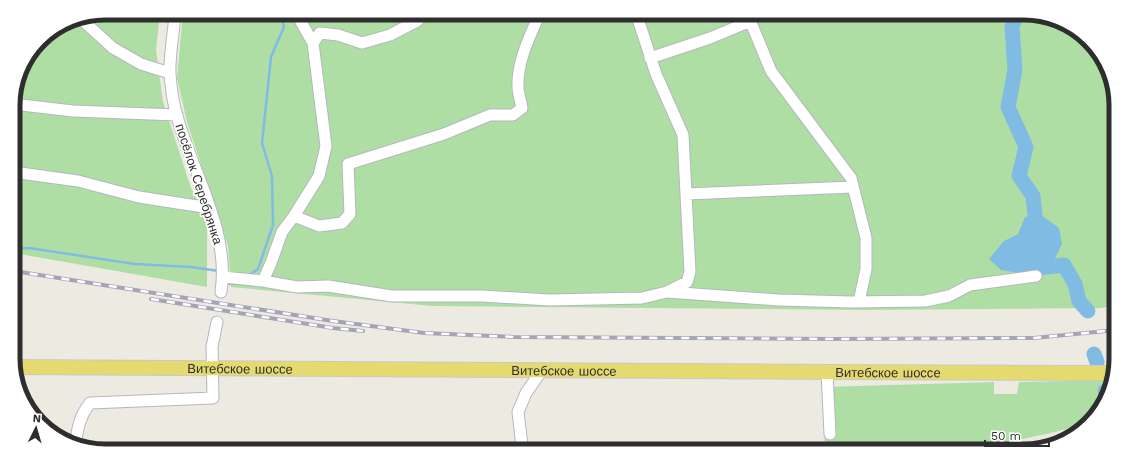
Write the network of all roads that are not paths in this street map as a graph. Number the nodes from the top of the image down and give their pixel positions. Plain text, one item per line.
1 (174, 20) edge
2 (300, 20) edge
3 (418, 20) edge
4 (537, 20) edge
5 (638, 20) edge
6 (743, 20) edge
7 (750, 20) edge
8 (85, 23) edge
9 (313, 43) junction
10 (650, 58) junction
11 (170, 73) junction
12 (20, 105) edge
13 (177, 116) junction
14 (20, 173) edge
15 (853, 187) junction
16 (686, 194) junction
17 (210, 208) junction
18 (294, 216) junction
19 (1036, 276) dead end
20 (223, 277) junction
21 (263, 282) junction
22 (221, 292) dead end
23 (667, 292) junction
24 (859, 302) junction
25 (217, 322) dead end
26 (20, 367) edge
27 (213, 368) junction
28 (542, 370) junction
29 (827, 372) junction
30 (1108, 373) edge
31 (830, 434) dead end
32 (76, 438) edge
33 (522, 444) edge

1 - 11 street, посёлок Серебрянка
2 - 9 street
3 - 9 street
4 - 18 street
5 - 10 street
6 - 10 street
7 - 15 street
8 - 11 street
9 - 18 street
10 - 16 street
11 - 13 street, посёлок Серебрянка
12 - 13 street, посёлок Серебрянка
13 - 17 street, посёлок Серебрянка
14 - 17 street
15 - 16 street
15 - 24 street
16 - 23 street
17 - 20 street, посёлок Серебрянка
18 - 21 street
19 - 24 street
20 - 21 street
20 - 22 street, посёлок Серебрянка
21 - 23 street
23 - 24 street
25 - 27 street
26 - 27 main road, Витебское шоссе
27 - 28 main road, Витебское шоссе
27 - 32 street
28 - 29 main road, Витебское шоссе
28 - 33 street
29 - 30 main road, Витебское шоссе
29 - 31 street

